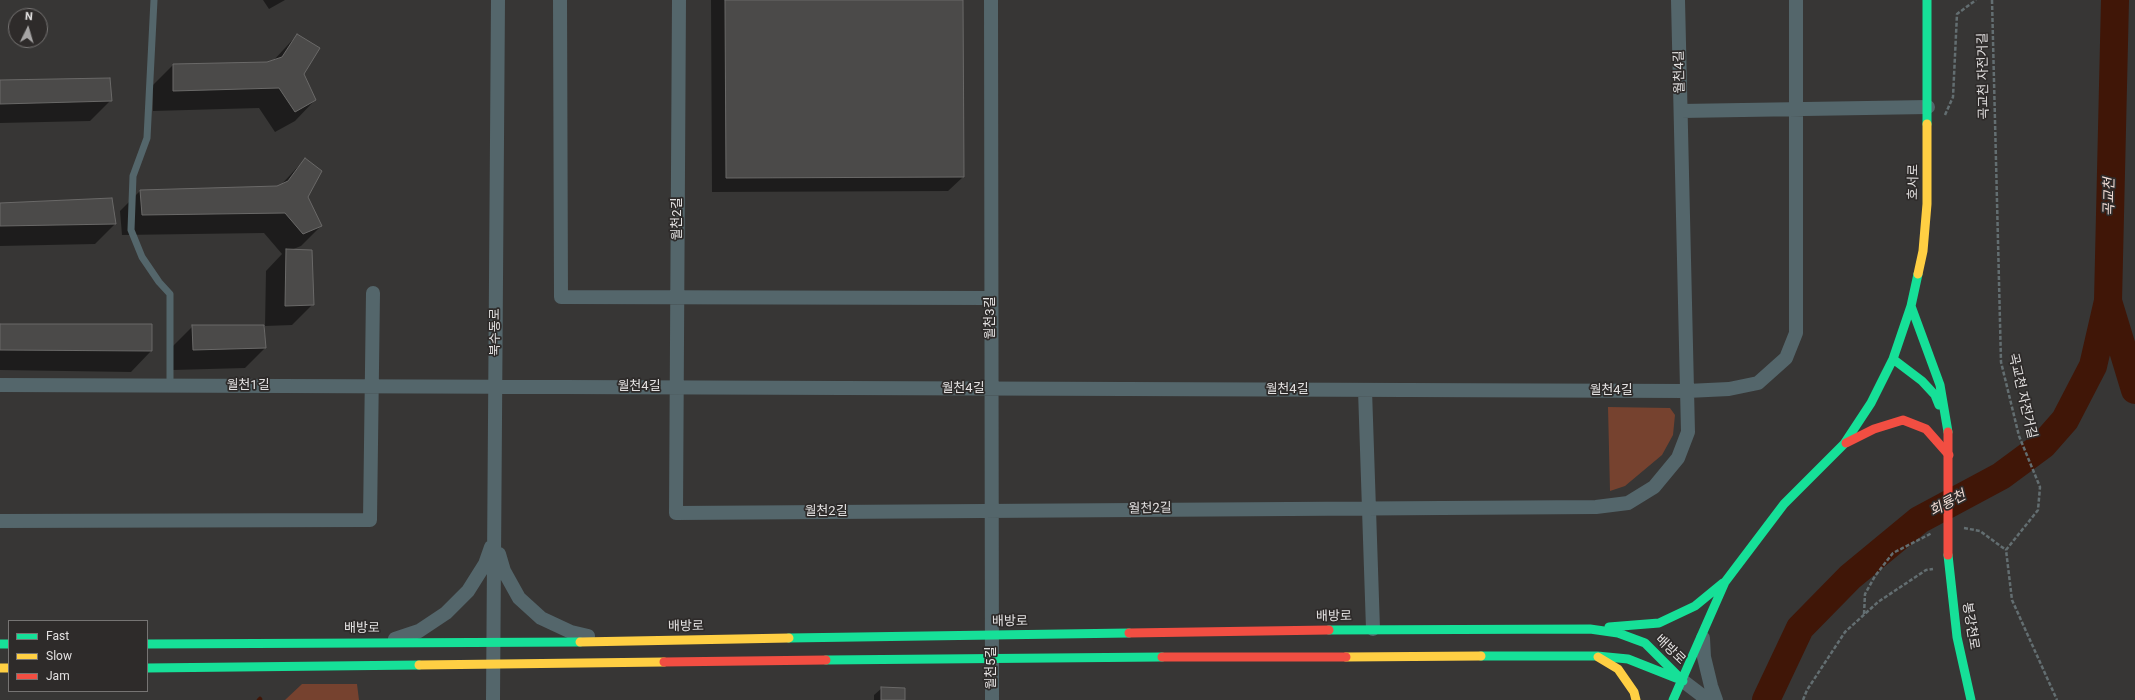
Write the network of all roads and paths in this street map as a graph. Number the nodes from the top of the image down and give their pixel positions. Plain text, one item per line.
1 (154, 0) edge
2 (498, 0) edge
3 (560, 0) edge
4 (679, 0) edge
5 (991, 0) edge
6 (1678, 0) edge
7 (1796, 0) edge
8 (1927, 0) edge
9 (1976, 0) edge
10 (1992, 0) edge
11 (1928, 107) junction
12 (1796, 109) junction
13 (1681, 111) junction
14 (1928, 122) junction
15 (373, 293) dead end
16 (677, 298) junction
17 (991, 298) junction
18 (1911, 306) junction
19 (1893, 359) junction
20 (0, 385) edge
21 (170, 385) junction
22 (372, 386) junction
23 (496, 387) junction
24 (677, 388) junction
25 (991, 389) junction
26 (1365, 390) junction
27 (1687, 391) junction
28 (1948, 432) junction
29 (1844, 444) junction
30 (1948, 455) junction
31 (1368, 508) junction
32 (991, 511) junction
33 (0, 521) edge
34 (1962, 527) dead end
35 (1939, 531) dead end
36 (495, 535) junction
37 (2006, 550) junction
38 (1949, 566) junction
39 (1725, 582) junction
40 (1864, 614) junction
41 (1372, 629) junction
42 (1585, 630) junction
43 (1703, 634) junction
44 (992, 636) junction
45 (608, 641) junction
46 (387, 642) junction
47 (494, 642) junction
48 (148, 644) edge
49 (1597, 656) junction
50 (992, 658) junction
51 (494, 664) junction
52 (148, 668) edge
53 (1683, 681) junction
54 (1709, 693) edge
55 (493, 700) edge
56 (992, 700) edge
57 (1636, 700) edge
58 (1673, 700) edge
59 (1716, 700) edge
60 (1803, 700) edge
61 (1970, 700) edge
62 (2057, 700) edge

1 - 21 lane
2 - 23 street, 북수동로
3 - 16 street
4 - 16 street, 월천2길
5 - 17 street, 월천3길
6 - 13 street, 월천4길
7 - 12 street
8 - 11 street, 호서로
9 - 14 path
10 - 37 path, 곡교천 자전거길
11 - 12 street
11 - 14 street, 호서로
12 - 13 street
12 - 27 street
13 - 27 street, 월천4길
14 - 18 street, 호서로
15 - 22 street
16 - 17 street
16 - 24 street, 월천2길
17 - 25 street, 월천3길
18 - 19 street, 호서로
18 - 28 street
19 - 28 street
19 - 29 street, 호서로
20 - 21 street, 월천1길
21 - 22 street, 월천1길
22 - 23 street, 월천1길
22 - 33 street
23 - 24 street, 월천4길
23 - 36 street, 북수동로
24 - 25 street, 월천4길
24 - 32 street, 월천2길
25 - 26 street, 월천4길
25 - 32 street, 월천3길
26 - 27 street, 월천4길
26 - 31 street
27 - 31 street, 월천2길
28 - 30 street, 봉강천로, bridge
29 - 30 street
29 - 39 street
30 - 38 street, 봉강천로, bridge
31 - 32 street, 월천2길
31 - 41 street
32 - 44 street, 월천3길
34 - 37 path
35 - 40 path
36 - 45 street
36 - 46 street
36 - 47 street, 북수동로
37 - 62 path
38 - 40 path
38 - 61 street, 봉강천로
39 - 42 street
39 - 43 street
40 - 60 path
41 - 42 street, 배방로
41 - 44 street, 배방로
42 - 53 street, 배방로
43 - 53 street
43 - 54 street
44 - 45 street, 배방로
44 - 50 street, 월천5길
45 - 47 street, 배방로
46 - 47 street, 배방로
46 - 48 street, 배방로
47 - 51 street, 북수동로
49 - 50 street, 배방로
49 - 53 street, 배방로
49 - 57 street
50 - 51 street, 배방로
50 - 56 street, 월천5길
51 - 52 street, 배방로
51 - 55 street, 북수동로
53 - 54 street
53 - 58 street
54 - 59 street

